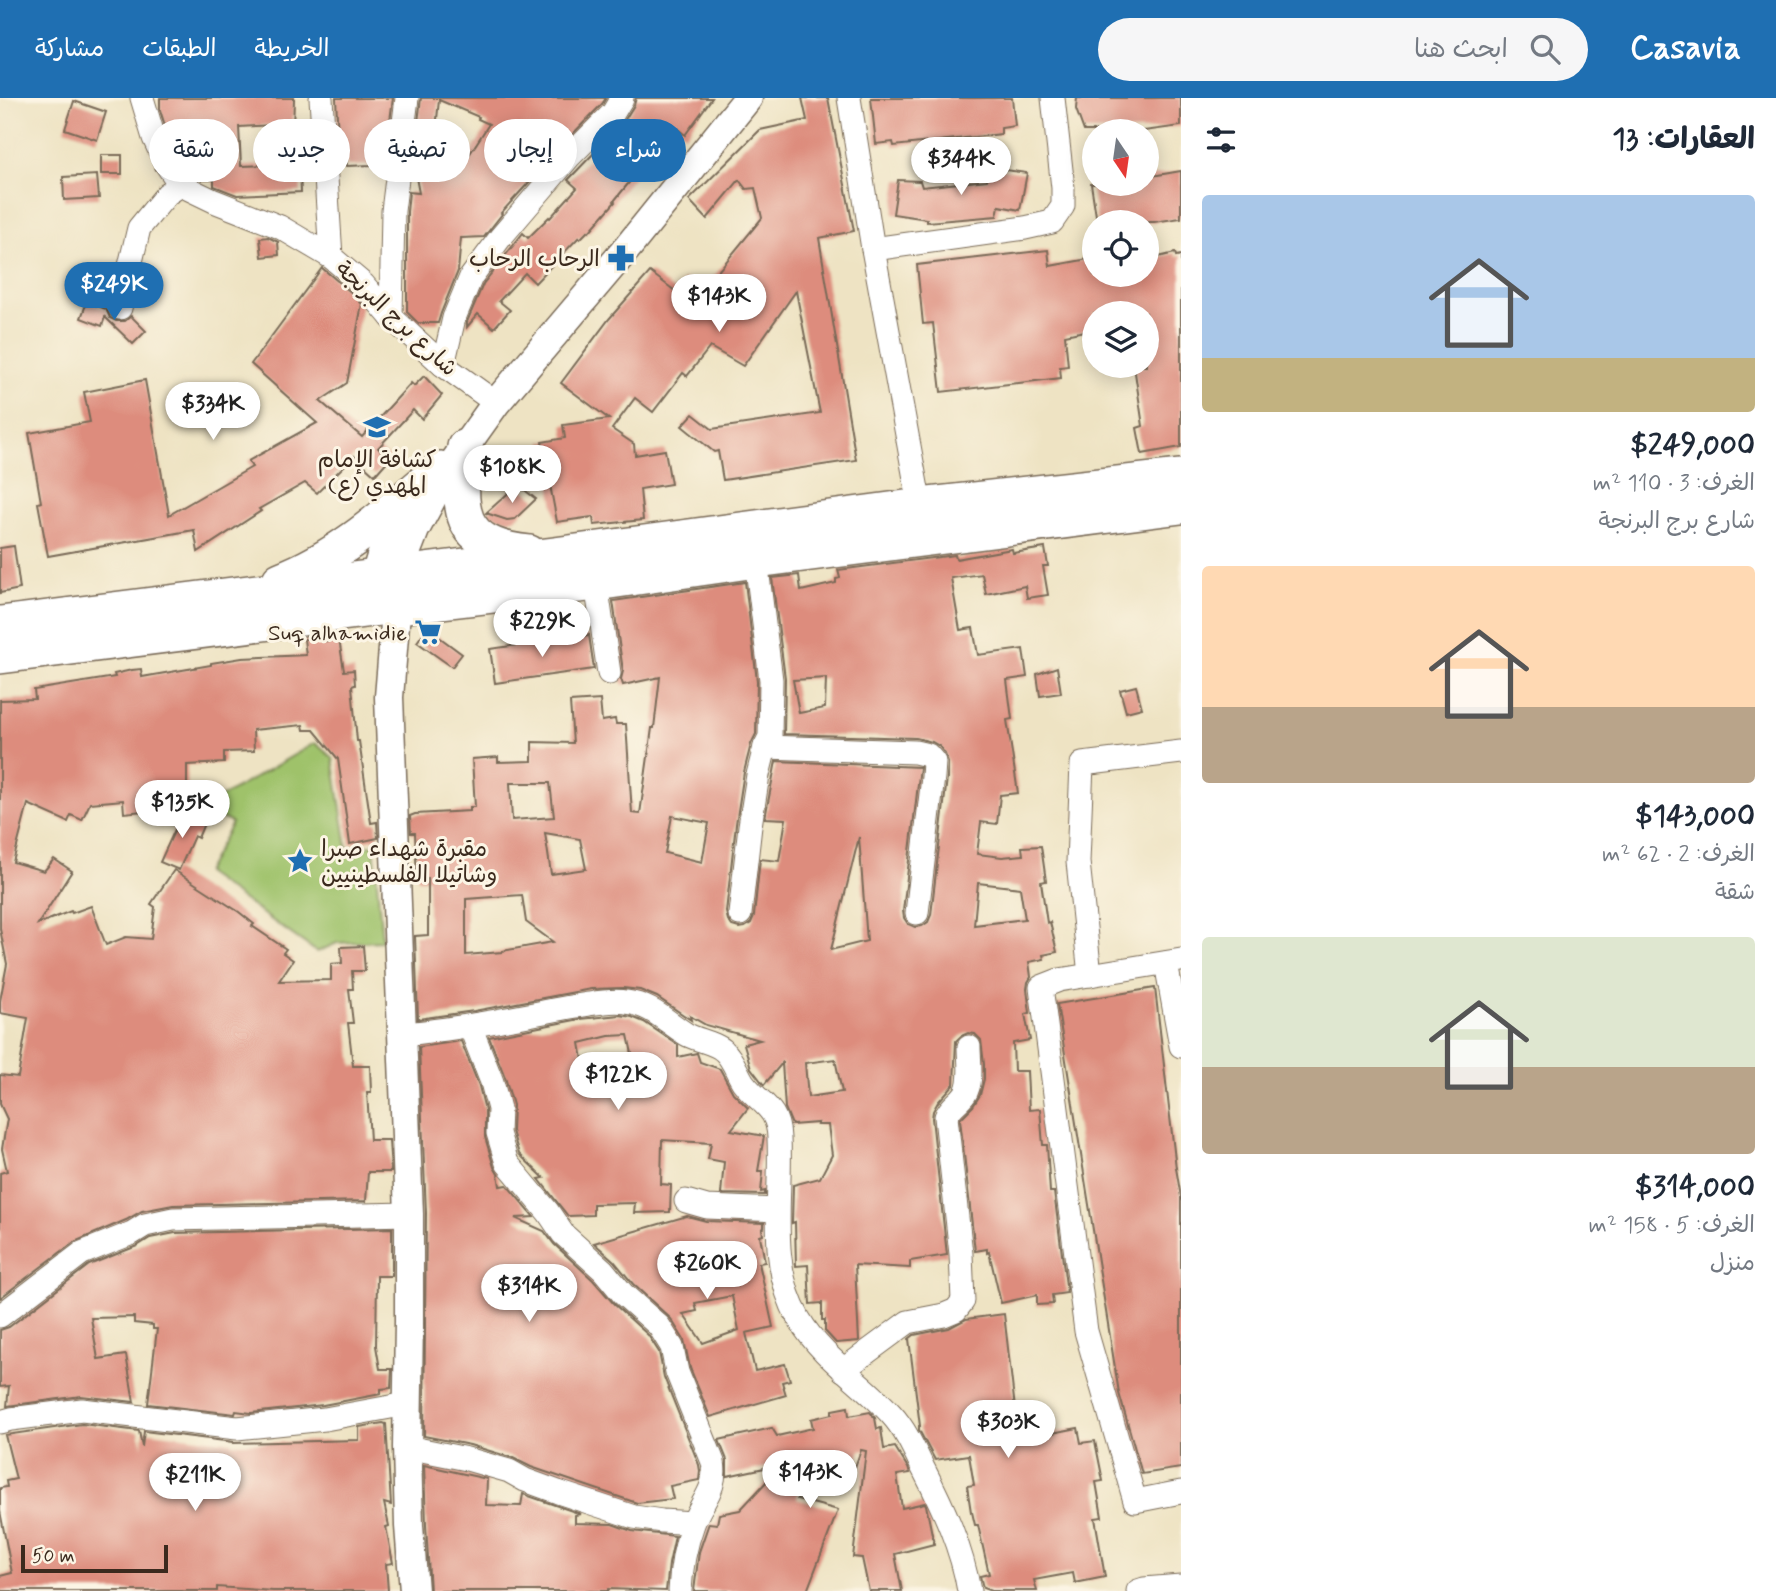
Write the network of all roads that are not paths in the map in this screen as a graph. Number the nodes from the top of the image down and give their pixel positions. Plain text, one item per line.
1 (142, 98) edge
2 (321, 98) edge
3 (407, 98) edge
4 (622, 98) edge
5 (748, 98) edge
6 (849, 98) edge
7 (1053, 98) edge
8 (181, 184) junction
9 (873, 249) junction
10 (331, 257) junction
11 (120, 308) dead end
12 (391, 317) junction
13 (443, 365) junction
14 (496, 404) junction
15 (459, 450) junction
16 (1181, 477) edge
17 (920, 506) junction
18 (1181, 506) edge
19 (554, 555) junction
20 (756, 560) junction
21 (596, 583) junction
22 (386, 592) junction
23 (240, 594) junction
24 (0, 624) edge
25 (0, 656) edge
26 (609, 673) dead end
27 (765, 747) junction
28 (1181, 752) edge
29 (917, 913) dead end
30 (740, 914) dead end
31 (1174, 962) edge
32 (1090, 975) junction
33 (470, 1026) junction
34 (402, 1035) junction
35 (1181, 1046) edge
36 (969, 1047) dead end
37 (686, 1201) dead end
38 (777, 1210) junction
39 (409, 1214) junction
40 (0, 1316) edge
41 (843, 1370) junction
42 (407, 1405) junction
43 (0, 1422) edge
44 (407, 1447) junction
45 (1181, 1492) edge
46 (693, 1523) junction
47 (1181, 1586) edge
48 (414, 1591) edge
49 (680, 1591) edge
50 (969, 1591) edge
51 (1139, 1591) edge

1 - 8 street, شارع برج البرنجة
2 - 10 street
3 - 12 street
4 - 13 street
5 - 14 street
6 - 9 street
7 - 9 street
8 - 10 street, شارع برج البرنجة
8 - 11 street
9 - 17 street
10 - 12 street, شارع برج البرنجة
12 - 13 street, شارع برج البرنجة
13 - 14 street, شارع برج البرنجة
14 - 15 street
15 - 19 main road
15 - 22 street
15 - 23 main road
16 - 17 main road
17 - 19 main road
18 - 20 main road
19 - 22 main road
20 - 21 main road
20 - 27 street
21 - 22 main road
21 - 26 street
22 - 23 main road
22 - 25 main road
22 - 34 street
23 - 24 main road
27 - 29 street
27 - 30 street
28 - 32 street
31 - 32 street
31 - 35 street
32 - 45 street
33 - 34 street
33 - 38 street
33 - 46 street
34 - 39 street
36 - 41 street
37 - 38 street
38 - 41 street
39 - 40 street
39 - 42 street
41 - 50 street
42 - 43 street
42 - 44 street
44 - 46 street
44 - 48 street
46 - 49 street
47 - 51 street

